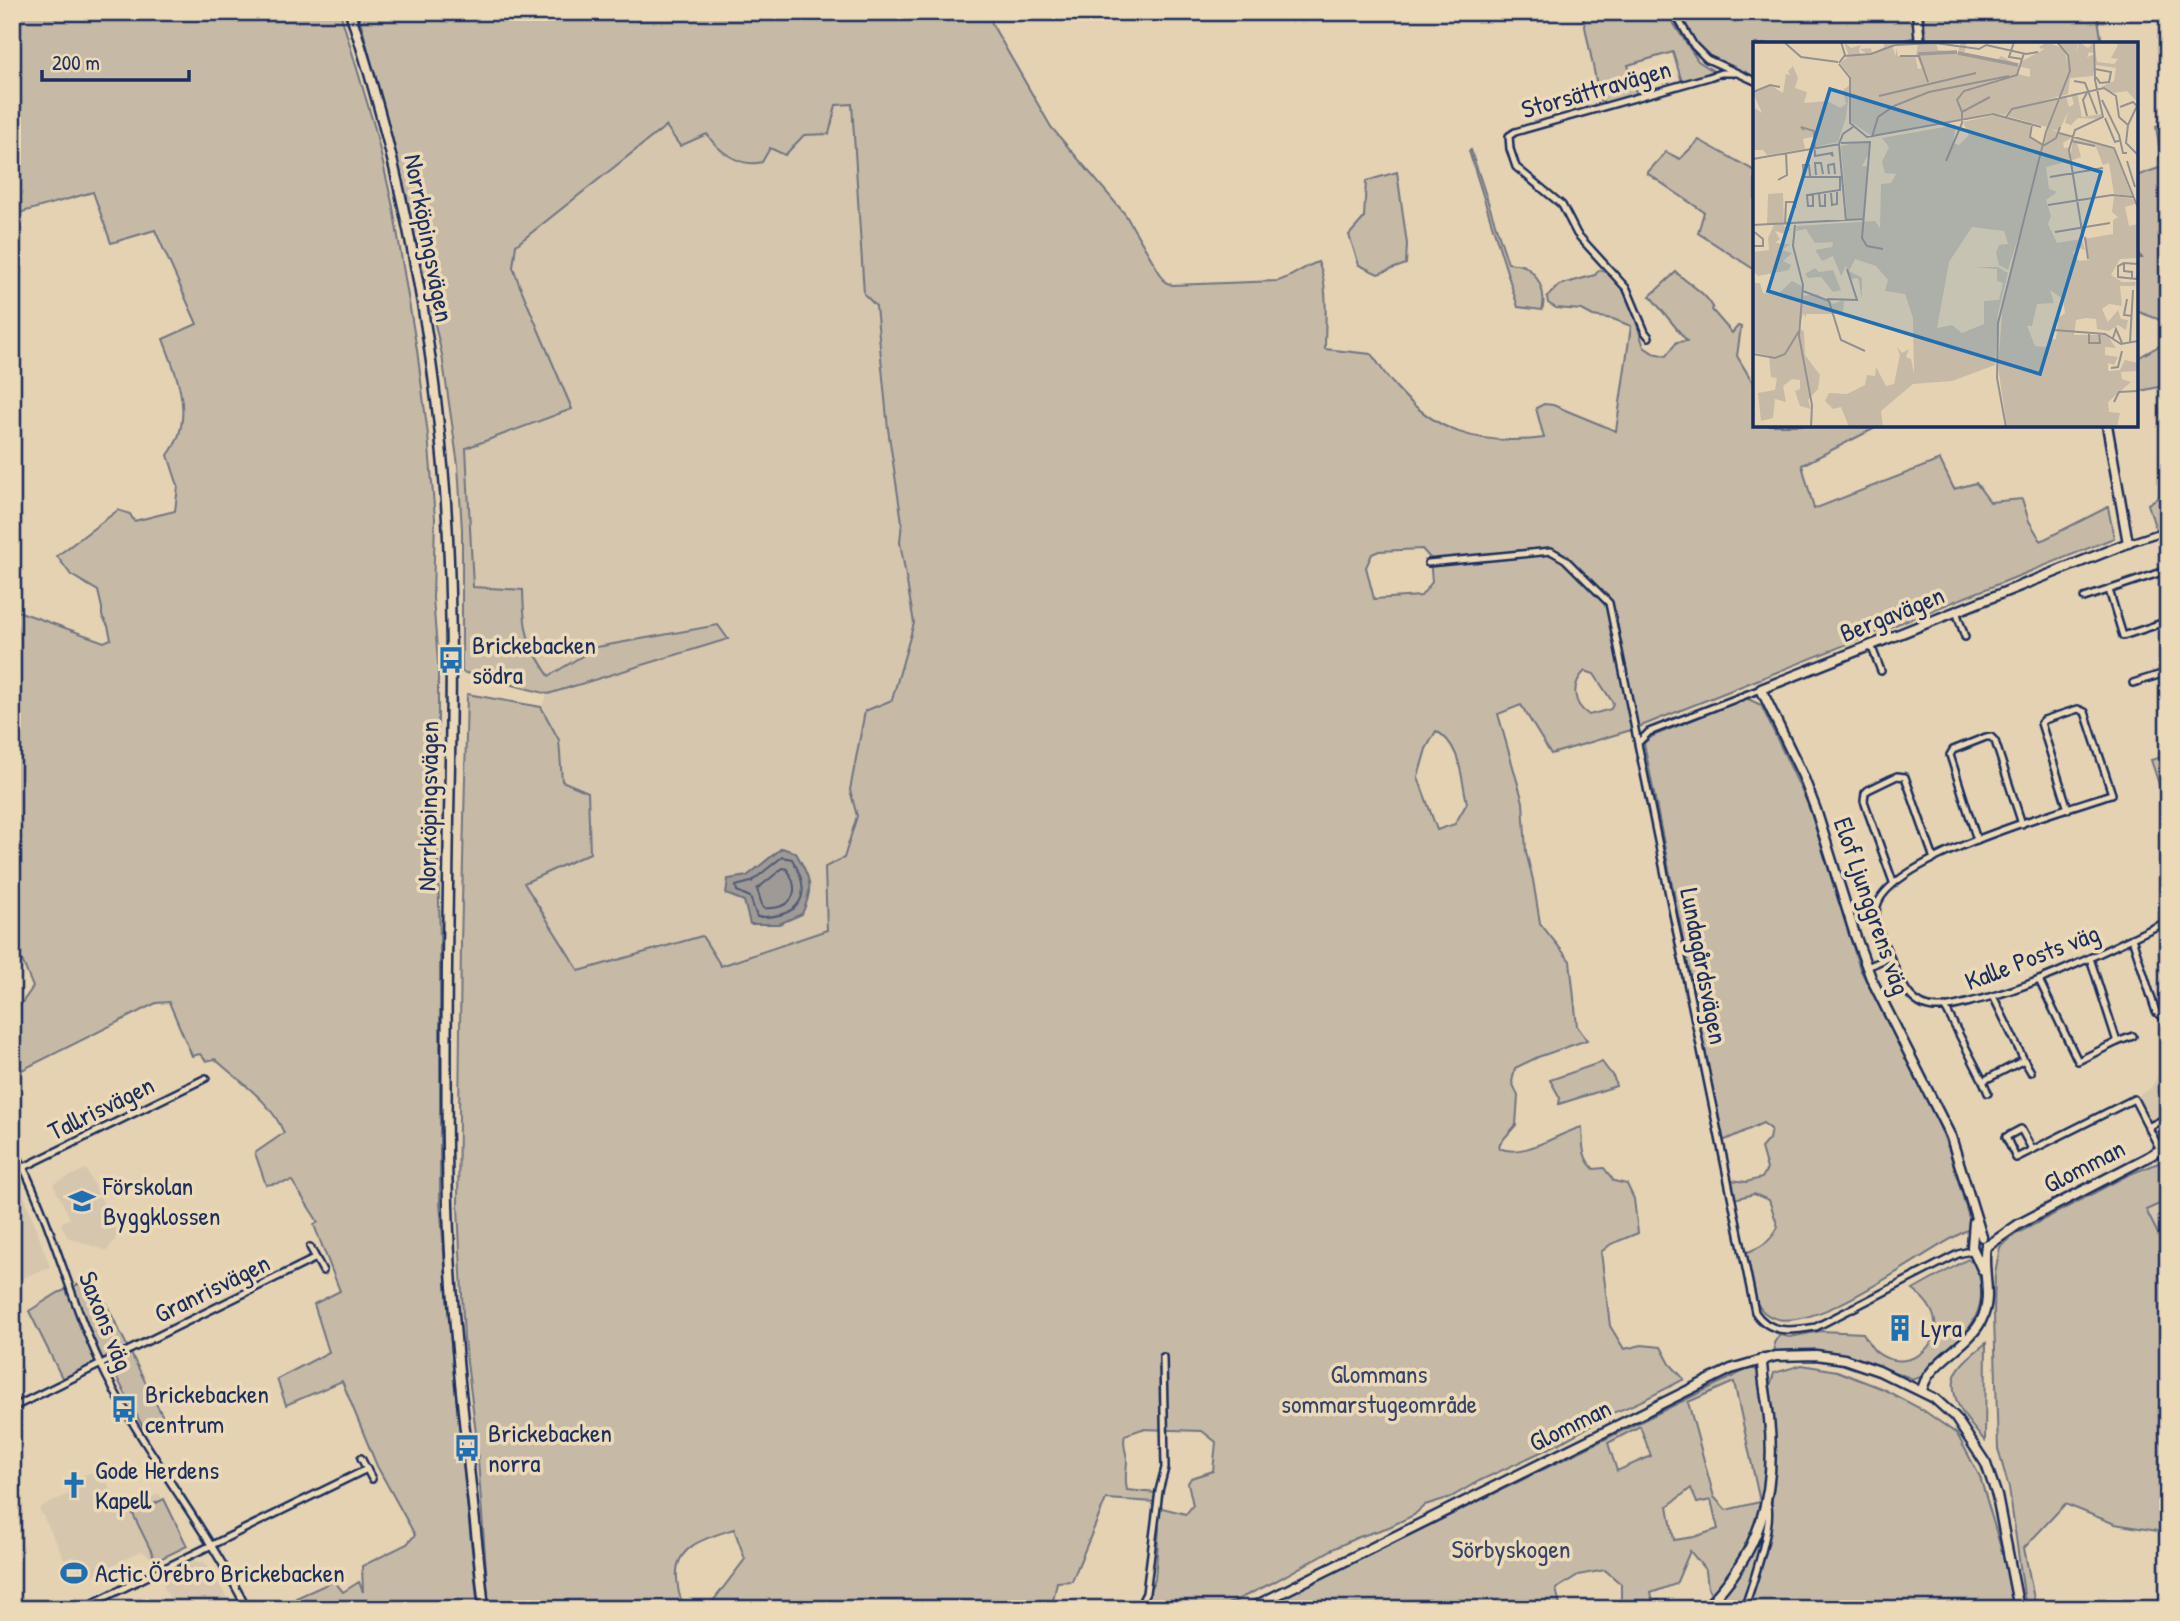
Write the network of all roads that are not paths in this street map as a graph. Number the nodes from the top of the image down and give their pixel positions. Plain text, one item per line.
1 (350, 12) edge
2 (1674, 12) edge
3 (1917, 12) edge
4 (1920, 42) edge
5 (1736, 73) junction
6 (1753, 80) edge
7 (1649, 337) dead end
8 (2107, 427) edge
9 (2168, 530) edge
10 (2128, 543) junction
11 (1428, 563) dead end
12 (2168, 570) edge
13 (2109, 590) junction
14 (2084, 598) dead end
15 (1956, 611) junction
16 (2168, 621) edge
17 (1965, 636) dead end
18 (1871, 645) junction
19 (1881, 671) dead end
20 (2167, 674) edge
21 (2133, 684) dead end
22 (1761, 689) junction
23 (1640, 744) junction
24 (1858, 787) dead end
25 (1865, 793) junction
26 (2068, 808) junction
27 (2022, 824) junction
28 (1977, 839) junction
29 (1934, 859) junction
30 (1893, 883) junction
31 (2168, 921) edge
32 (2132, 938) junction
33 (1891, 957) junction
34 (2090, 958) junction
35 (1867, 967) junction
36 (2039, 980) junction
37 (1993, 996) junction
38 (1945, 1007) junction
39 (2168, 1015) edge
40 (2133, 1036) dead end
41 (2117, 1042) junction
42 (2024, 1060) junction
43 (2078, 1061) junction
44 (2071, 1065) dead end
45 (2031, 1072) dead end
46 (206, 1078) dead end
47 (1983, 1081) junction
48 (1988, 1093) dead end
49 (2141, 1094) dead end
50 (2134, 1098) junction
51 (2168, 1117) edge
52 (2148, 1127) junction
53 (2168, 1145) edge
54 (12, 1146) edge
55 (2032, 1149) junction
56 (2159, 1151) junction
57 (2168, 1165) edge
58 (24, 1168) junction
59 (12, 1174) edge
60 (1979, 1244) junction
61 (310, 1247) dead end
62 (316, 1258) junction
63 (323, 1271) dead end
64 (1163, 1357) dead end
65 (1762, 1359) junction
66 (101, 1364) junction
67 (1922, 1391) junction
68 (12, 1408) edge
69 (361, 1458) dead end
70 (367, 1469) junction
71 (372, 1479) dead end
72 (1767, 1503) junction
73 (211, 1545) junction
74 (81, 1609) edge
75 (247, 1609) edge
76 (484, 1609) edge
77 (1138, 1609) edge
78 (1249, 1609) edge
79 (1703, 1609) edge
80 (1744, 1609) edge
81 (2019, 1609) edge

1 - 76 main road, Norrköpingsvägen
2 - 5 street
3 - 4 main road
5 - 6 street
5 - 7 street, Storsättravägen
8 - 10 main road
9 - 10 street, Bergavägen
10 - 15 main road, Bergavägen
11 - 23 street, Lundagårdsvägen
12 - 13 street
13 - 14 street
13 - 16 street
15 - 17 street
15 - 18 main road, Bergavägen
18 - 19 street
18 - 22 main road, Bergavägen
20 - 21 street
22 - 23 street, Bergavägen
22 - 35 main road, Elof Ljunggrens väg
23 - 60 street, Lundagårdsvägen
24 - 25 street
25 - 29 street
25 - 30 street
26 - 26 street
26 - 27 street
27 - 28 street
27 - 28 street
28 - 29 street
29 - 30 street
30 - 33 street, Kalle Posts väg
31 - 32 street, Kalle Posts väg
32 - 34 street, Kalle Posts väg
32 - 39 street
33 - 35 street
33 - 38 street, Kalle Posts väg
34 - 36 street, Kalle Posts väg
34 - 41 street
35 - 60 main road, Elof Ljunggrens väg
36 - 37 street, Kalle Posts väg
36 - 43 street
37 - 38 street, Kalle Posts väg
37 - 42 street
38 - 47 street
40 - 41 street
41 - 43 street
42 - 45 street
42 - 47 street
43 - 44 street
46 - 58 street, Tallrisvägen
47 - 48 street
49 - 50 street
50 - 52 street
50 - 55 street
51 - 52 street
52 - 56 street
53 - 56 main road, Glomman
54 - 58 street, Saxons väg
55 - 55 street
56 - 57 street
56 - 60 main road, Glomman
58 - 59 street, Tallrisvägen
58 - 66 street, Saxons väg
60 - 67 main road
61 - 62 street
62 - 63 street
62 - 66 street, Granrisvägen
64 - 77 street
65 - 67 main road, Glomman
65 - 72 main road
65 - 78 main road, Glomman
66 - 68 street, Granrisvägen
66 - 73 street, Saxons väg
67 - 81 main road, Glomman
69 - 70 street
70 - 71 street
70 - 73 street
72 - 79 main road
72 - 80 street
73 - 74 street
73 - 75 street, Saxons väg

